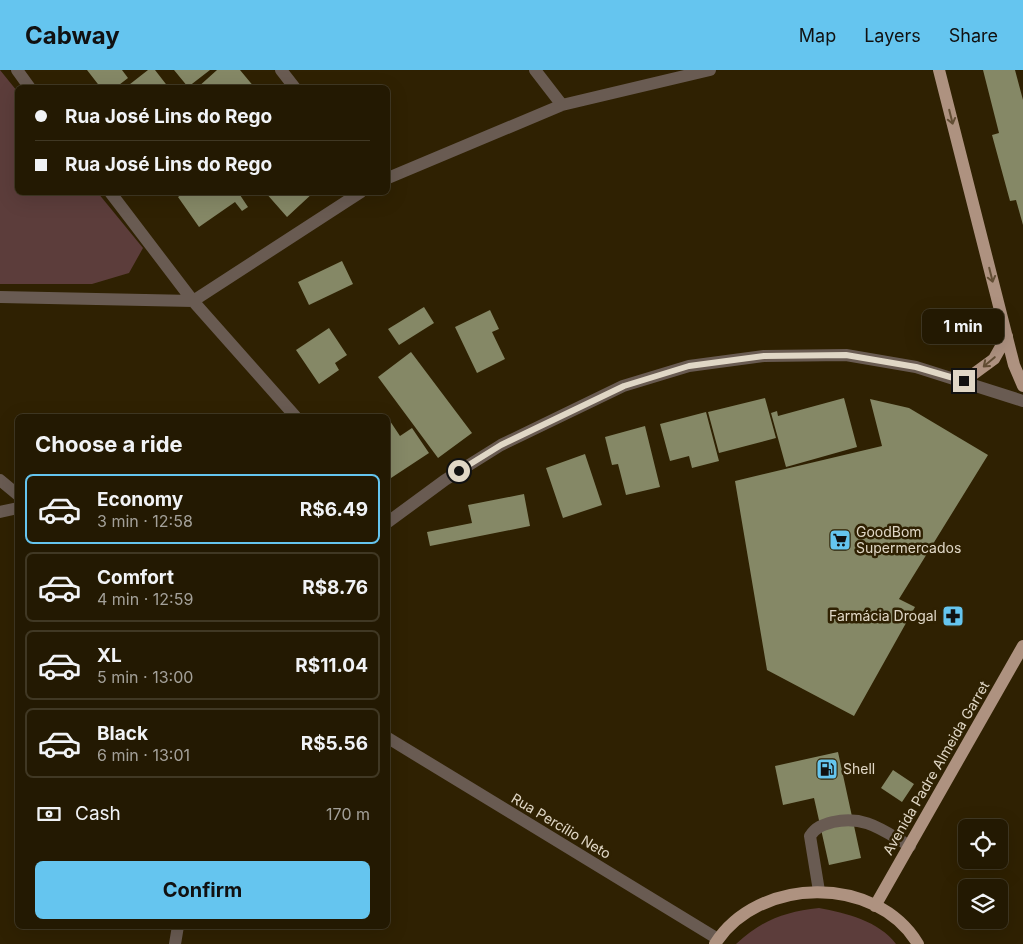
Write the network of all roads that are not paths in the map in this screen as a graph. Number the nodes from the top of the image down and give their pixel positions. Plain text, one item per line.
1 (17, 70) edge
2 (281, 70) edge
3 (534, 70) edge
4 (710, 70) edge
5 (939, 70) edge
6 (28, 85) edge
7 (293, 85) edge
8 (562, 105) junction
9 (390, 177) edge
10 (112, 195) edge
11 (356, 195) edge
12 (0, 297) edge
13 (193, 302) junction
14 (1006, 336) junction
15 (964, 381) junction
16 (1023, 386) edge
17 (1023, 401) edge
18 (293, 414) edge
19 (0, 480) edge
20 (15, 492) edge
21 (15, 509) edge
22 (0, 512) edge
23 (390, 520) edge
24 (1023, 646) edge
25 (390, 739) edge
26 (910, 846) junction
27 (819, 891) junction
28 (875, 906) junction
29 (178, 929) edge
30 (717, 941) edge
31 (175, 944) edge
32 (918, 944) edge

1 - 6 street
2 - 7 street
3 - 8 street
4 - 8 street
5 -> 14 main road
8 - 9 street
10 - 13 street
11 - 13 street
12 - 13 street
13 - 18 street
14 -> 15 main road
14 - 16 main road
15 - 17 street
15 - 23 street
19 - 20 street
21 - 22 street
24 - 26 main road, Avenida Padre Almeida Garret
25 - 30 street, Rua Percílio Neto
26 - 27 street
26 - 28 main road, Avenida Padre Almeida Garret
27 - 28 main road
27 - 30 main road
28 - 32 main road
29 - 31 street

